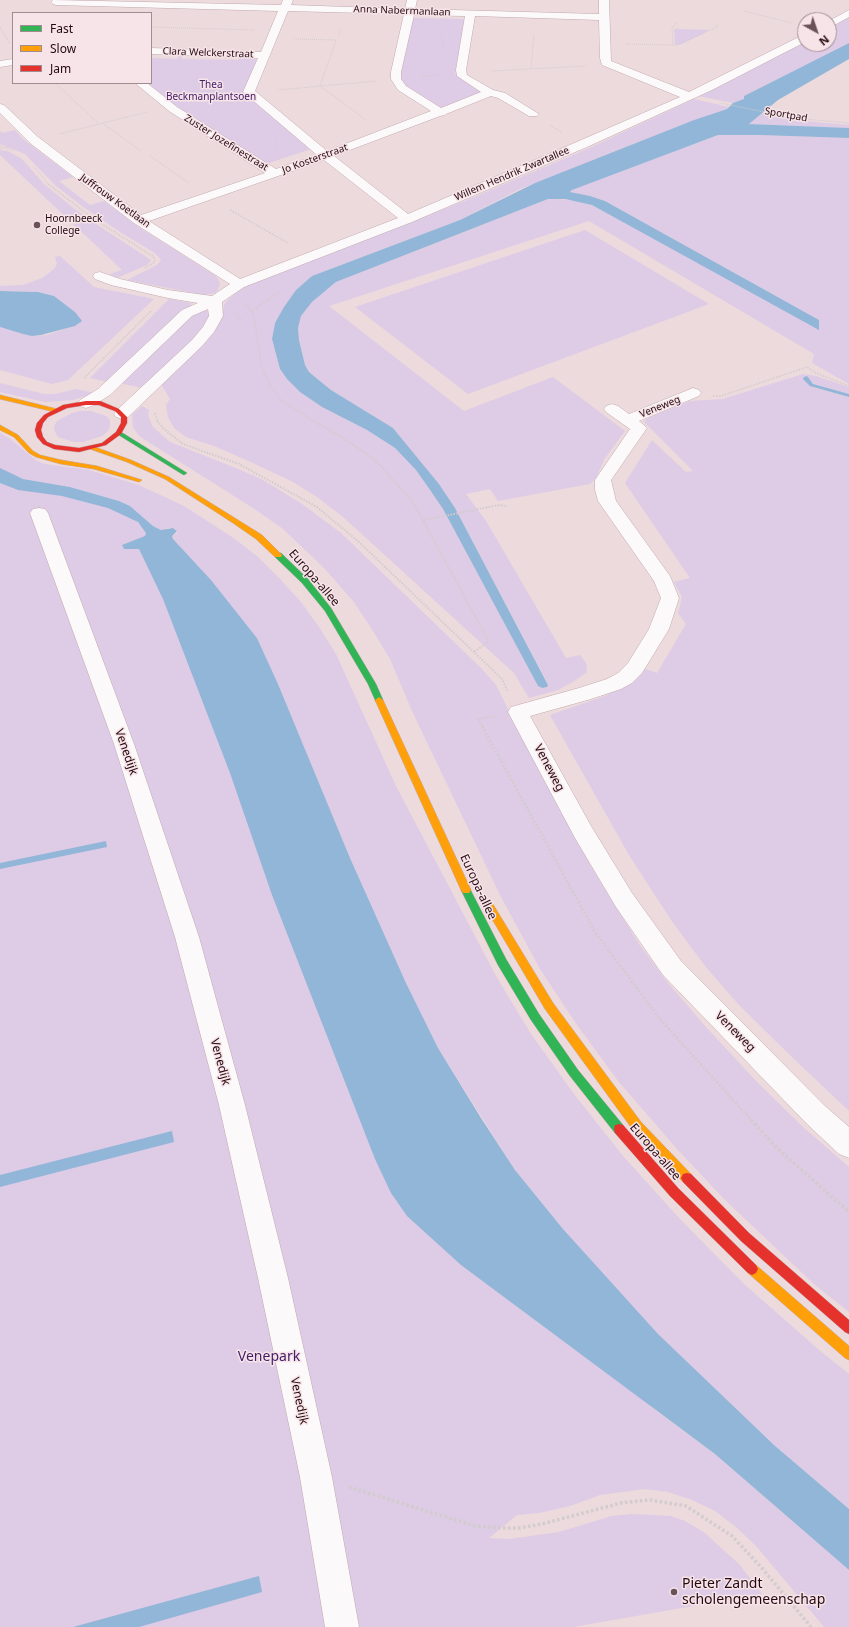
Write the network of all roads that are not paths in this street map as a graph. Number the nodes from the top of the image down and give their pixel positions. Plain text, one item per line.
1 (412, 0) edge
2 (604, 0) edge
3 (56, 1) edge
4 (286, 4) edge
5 (410, 11) junction
6 (63, 12) edge
7 (471, 13) junction
8 (849, 13) edge
9 (605, 17) junction
10 (837, 20) edge
11 (797, 42) edge
12 (152, 51) edge
13 (264, 55) junction
14 (12, 62) edge
15 (0, 64) edge
16 (141, 84) edge
17 (490, 94) junction
18 (688, 96) junction
19 (0, 107) edge
20 (441, 113) junction
21 (533, 114) road end
22 (326, 156) junction
23 (275, 174) junction
24 (407, 219) junction
25 (139, 220) junction
26 (100, 276) dead end
27 (239, 284) junction
28 (216, 301) junction
29 (693, 393) road end
30 (0, 397) edge
31 (86, 402) junction
32 (612, 409) dead end
33 (55, 410) junction
34 (122, 414) junction
35 (627, 420) junction
36 (0, 422) edge
37 (15, 425) dead end
38 (0, 427) edge
39 (119, 433) junction
40 (92, 448) junction
41 (192, 478) dead end
42 (151, 485) dead end
43 (190, 503) dead end
44 (39, 513) dead end
45 (236, 521) junction
46 (485, 897) dead end
47 (849, 1145) edge
48 (849, 1328) edge
49 (849, 1354) edge
50 (342, 1627) edge

1 - 5 street
2 - 9 street
3 - 4 street, Anna Nabermanlaan
3 - 6 street
4 - 5 street, Anna Nabermanlaan
4 - 13 street
5 - 7 street, Anna Nabermanlaan
5 - 20 street
7 - 9 street, Anna Nabermanlaan
7 - 17 street
8 - 10 street
9 - 18 street
11 - 18 street, Willem Hendrik Zwartallee
12 - 13 street, Clara Welckerstraat
13 - 22 street
14 - 15 street
16 - 23 street, Zuster Jozefinestraat
17 - 20 street, Jo Kosterstraat
17 - 21 street
18 - 24 street, Willem Hendrik Zwartallee
19 - 25 street, Juffrouw Koetlaan
20 - 22 street, Jo Kosterstraat
22 - 23 street, Jo Kosterstraat
22 - 24 street
23 - 25 street, Jo Kosterstraat
24 - 27 street, Willem Hendrik Zwartallee
25 - 27 street, Juffrouw Koetlaan
26 - 28 street
27 - 28 street, Willem Hendrik Zwartallee
28 - 31 street, Willem Hendrik Zwartallee
28 - 34 street
29 - 35 street, Veneweg
30 - 33 main road
31 - 33 main road
31 - 34 main road
32 - 35 street, Veneweg
33 - 40 main road
34 - 39 main road
35 - 47 street, Veneweg
36 - 37 main road
38 - 42 main road
39 - 40 main road
39 - 41 main road
40 - 45 main road, Europa-allee
43 - 45 main road
44 - 50 street, Venedijk
45 - 49 main road, Europa-allee
46 - 48 main road, Europa-allee

